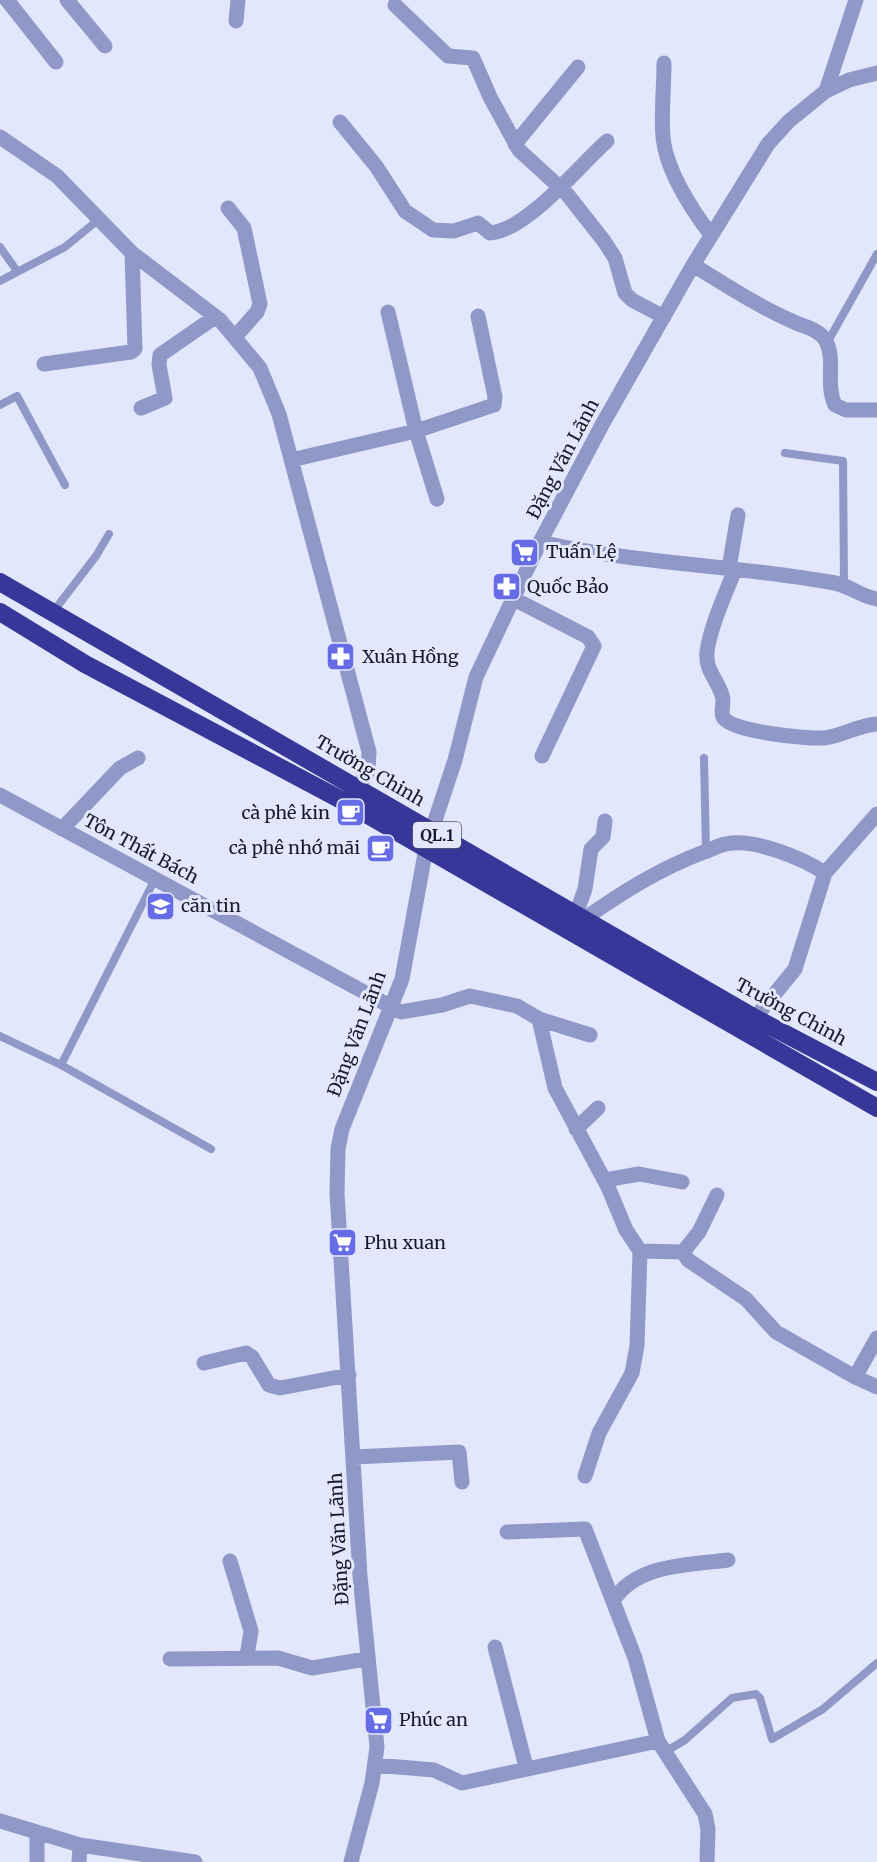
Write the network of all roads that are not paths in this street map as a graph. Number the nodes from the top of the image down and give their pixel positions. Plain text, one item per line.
1 (7, 0) edge
2 (67, 0) edge
3 (238, 0) edge
4 (856, 0) edge
5 (396, 4) dead end
6 (236, 21) dead end
7 (105, 46) dead end
8 (56, 62) dead end
9 (664, 63) dead end
10 (578, 67) dead end
11 (877, 73) edge
12 (826, 91) junction
13 (340, 122) dead end
14 (0, 137) edge
15 (607, 141) dead end
16 (515, 144) junction
17 (559, 186) junction
18 (228, 208) dead end
19 (98, 220) junction
20 (711, 236) junction
21 (0, 247) edge
22 (132, 253) junction
23 (877, 254) edge
24 (693, 265) junction
25 (17, 271) junction
26 (0, 280) edge
27 (388, 312) dead end
28 (478, 316) dead end
29 (664, 316) junction
30 (215, 317) junction
31 (235, 337) junction
32 (827, 343) junction
33 (135, 348) junction
34 (160, 355) junction
35 (44, 364) dead end
36 (0, 405) edge
37 (141, 408) dead end
38 (877, 410) edge
39 (416, 431) junction
40 (785, 453) dead end
41 (291, 460) junction
42 (65, 485) dead end
43 (437, 499) dead end
44 (738, 515) dead end
45 (109, 534) dead end
46 (540, 542) junction
47 (732, 569) junction
48 (0, 582) edge
49 (844, 586) junction
50 (514, 599) junction
51 (877, 599) edge
52 (0, 612) edge
53 (53, 612) junction
54 (877, 724) edge
55 (542, 756) dead end
56 (138, 758) dead end
57 (704, 758) dead end
58 (359, 790) junction
59 (0, 795) edge
60 (347, 803) junction
61 (877, 814) edge
62 (605, 821) dead end
63 (62, 829) junction
64 (429, 840) junction
65 (706, 852) junction
66 (825, 873) junction
67 (155, 879) junction
68 (580, 917) junction
69 (390, 1005) junction
70 (755, 1018) junction
71 (539, 1019) junction
72 (590, 1035) dead end
73 (0, 1036) edge
74 (61, 1065) junction
75 (877, 1082) edge
76 (598, 1108) dead end
77 (877, 1108) edge
78 (576, 1129) junction
79 (211, 1149) dead end
80 (604, 1180) junction
81 (682, 1182) dead end
82 (717, 1195) dead end
83 (640, 1251) junction
84 (683, 1252) junction
85 (877, 1338) edge
86 (204, 1363) dead end
87 (349, 1375) junction
88 (855, 1377) junction
89 (877, 1387) edge
90 (354, 1457) junction
91 (585, 1476) dead end
92 (462, 1482) dead end
93 (507, 1532) dead end
94 (728, 1560) dead end
95 (230, 1561) dead end
96 (613, 1601) junction
97 (495, 1647) dead end
98 (246, 1656) junction
99 (170, 1659) dead end
100 (366, 1659) junction
101 (877, 1663) edge
102 (661, 1746) junction
103 (375, 1765) junction
104 (526, 1767) junction
105 (0, 1821) edge
106 (37, 1832) junction
107 (80, 1845) junction
108 (123, 1857) edge
109 (37, 1862) edge
110 (79, 1862) edge
111 (195, 1862) edge
112 (351, 1862) edge
113 (707, 1862) edge

1 - 8 street
2 - 7 street
3 - 6 street
4 - 12 street
5 - 16 street
9 - 20 street
10 - 16 street
11 - 12 street, Đặng Văn Lãnh
12 - 20 street, Đặng Văn Lãnh
13 - 17 street
14 - 19 street
15 - 17 street
16 - 17 street
17 - 29 street
18 - 31 street
19 - 22 street
19 - 25 lane
20 - 24 street, Đặng Văn Lãnh
21 - 25 lane
22 - 30 street
22 - 33 street
23 - 32 lane
24 - 29 street, Đặng Văn Lãnh
24 - 32 street
25 - 26 lane
27 - 39 street
28 - 39 street
29 - 46 street, Đặng Văn Lãnh
30 - 31 street
30 - 34 street
31 - 41 street
32 - 38 street
33 - 34 street
33 - 35 street
34 - 37 street
36 - 42 lane
39 - 41 street
39 - 43 street
40 - 49 lane
41 - 58 street
44 - 47 street
45 - 53 lane
46 - 47 street
46 - 50 street, Đặng Văn Lãnh
47 - 49 street
47 - 54 street
48 - 53 highway, Trường Chinh / QL.1
49 - 51 street
50 - 55 street
50 - 64 street, Đặng Văn Lãnh
52 - 60 highway, Trường Chinh / QL.1
53 - 58 highway, Trường Chinh / QL.1
56 - 63 street
57 - 65 lane
58 - 60 street
58 - 64 highway, Trường Chinh / QL.1
59 - 63 street, Tôn Thất Bách
60 - 64 highway, Trường Chinh / QL.1
61 - 66 street
62 - 68 street
63 - 67 street, Tôn Thất Bách
64 - 68 highway, Trường Chinh / QL.1
64 - 69 street, Đặng Văn Lãnh
64 - 77 highway, Trường Chinh / QL.1
65 - 66 street
65 - 68 street
66 - 70 street
67 - 69 street, Tôn Thất Bách
67 - 74 lane
68 - 70 highway, Trường Chinh / QL.1
69 - 71 street, Tôn Thất Bách
69 - 87 street, Đặng Văn Lãnh
70 - 75 highway, Trường Chinh / QL.1
71 - 72 street, Tôn Thất Bách
71 - 78 street
73 - 74 lane
74 - 79 lane
76 - 78 street
78 - 80 street
80 - 81 street
80 - 83 street
82 - 84 street
83 - 84 street
83 - 91 street
84 - 88 street
85 - 88 street
86 - 87 street
87 - 90 street, Đặng Văn Lãnh
88 - 89 street
90 - 92 street
90 - 100 street, Đặng Văn Lãnh
93 - 96 street
94 - 96 street
95 - 98 street
96 - 102 street
97 - 104 street
98 - 99 street
98 - 100 street
100 - 103 street, Đặng Văn Lãnh
101 - 102 lane
102 - 104 street
102 - 113 street
103 - 104 street
103 - 112 street, Đặng Văn Lãnh
105 - 106 street
106 - 107 street
106 - 109 street
107 - 108 street
107 - 110 street
108 - 111 street

